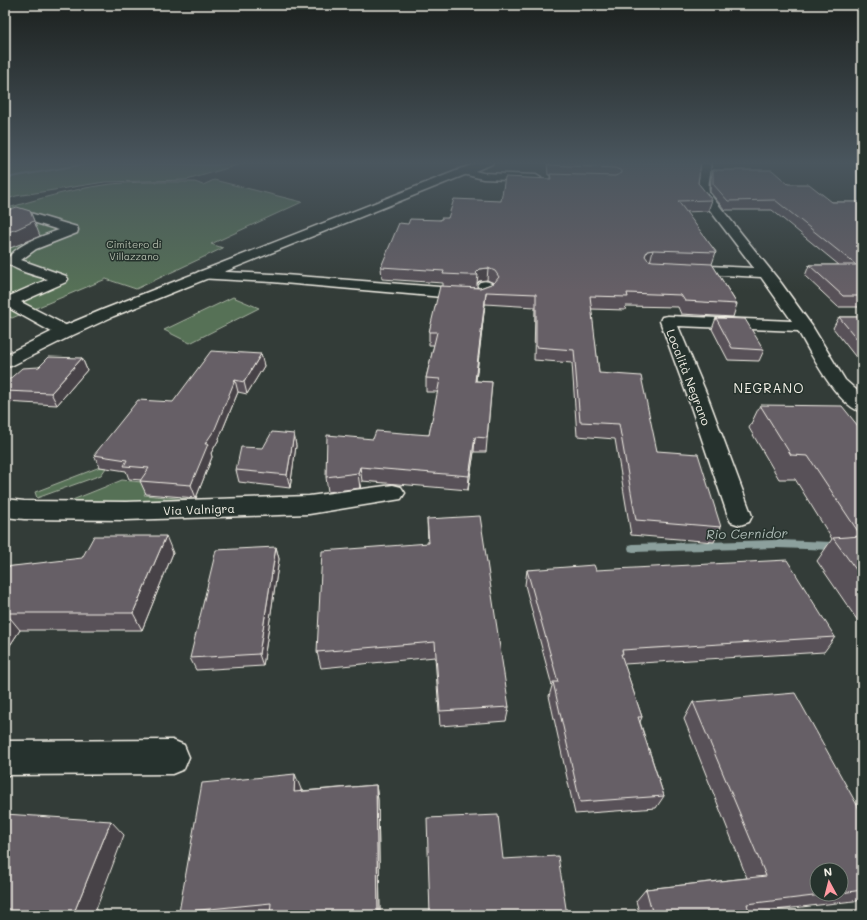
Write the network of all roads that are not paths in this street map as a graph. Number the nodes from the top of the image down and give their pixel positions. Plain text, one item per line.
1 (378, 205) edge
2 (712, 205) edge
3 (5, 222) edge
4 (673, 268) edge
5 (766, 273) junction
6 (203, 275) junction
7 (486, 285) edge
8 (804, 326) junction
9 (66, 332) junction
10 (5, 362) edge
11 (862, 406) edge
12 (392, 493) dead end
13 (5, 508) edge
14 (740, 516) dead end
15 (172, 757) dead end
16 (5, 758) edge

1 - 6 main road
2 - 5 main road
3 - 9 main road
4 - 5 main road
5 - 8 main road
6 - 7 main road
6 - 9 main road
8 - 11 main road
8 - 14 main road, Località Negrano
9 - 10 main road
12 - 13 main road, Via Valnigra
15 - 16 main road

